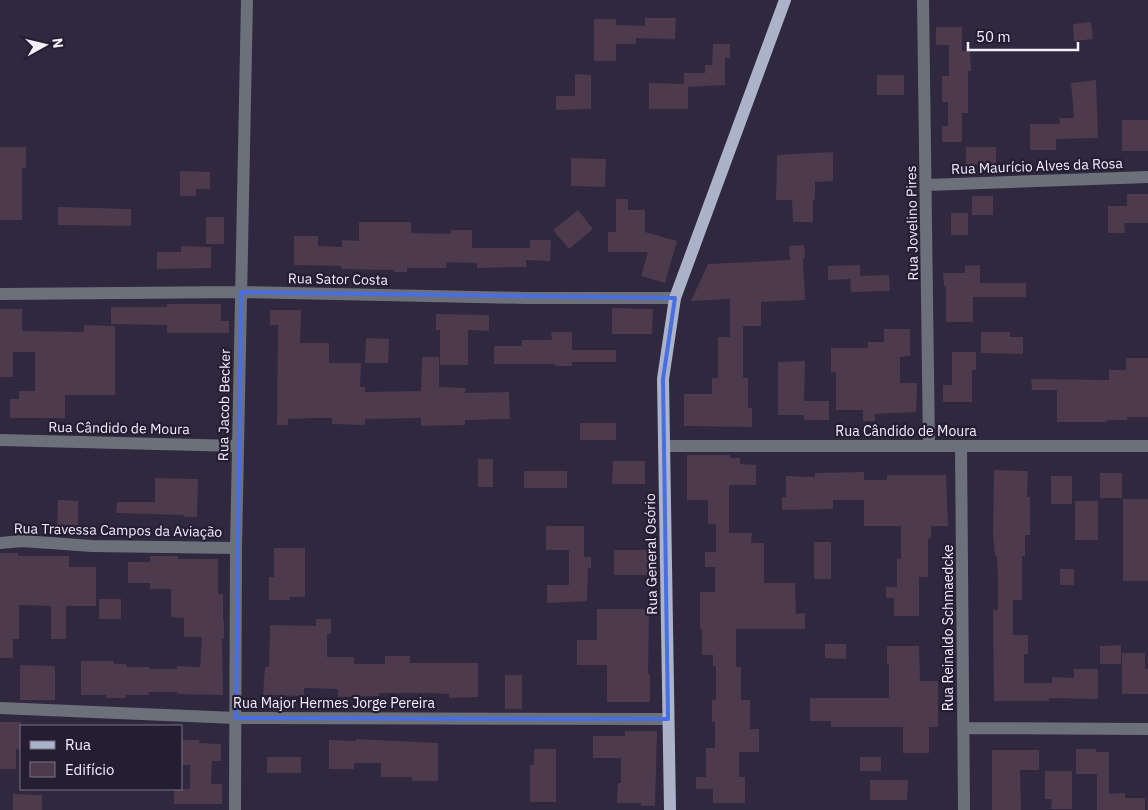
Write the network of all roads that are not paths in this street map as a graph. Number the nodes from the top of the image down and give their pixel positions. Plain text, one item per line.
1 (247, 0) edge
2 (786, 0) edge
3 (923, 0) edge
4 (1148, 177) edge
5 (927, 186) junction
6 (241, 292) junction
7 (0, 294) edge
8 (675, 298) junction
9 (0, 440) edge
10 (238, 446) junction
11 (664, 446) junction
12 (929, 446) junction
13 (961, 446) junction
14 (1148, 446) edge
15 (0, 543) edge
16 (236, 548) junction
17 (0, 708) edge
18 (236, 718) junction
19 (668, 719) junction
20 (964, 728) junction
21 (1148, 729) edge
22 (235, 810) edge
23 (670, 810) edge
24 (964, 810) edge

1 - 6 street, Rua Jacob Becker
2 - 8 main road, Rua General Osório
3 - 5 street, Rua Jovelino Pires
4 - 5 street, Rua Maurício Alves da Rosa
5 - 12 street, Rua Jovelino Pires
6 - 7 street, Rua Sator Costa
6 - 8 street, Rua Sator Costa
6 - 10 street, Rua Jacob Becker
8 - 11 main road, Rua General Osório
9 - 10 street, Rua Cândido de Moura
10 - 16 street, Rua Jacob Becker
11 - 12 street, Rua Cândido de Moura
11 - 19 main road, Rua General Osório
12 - 13 street, Rua Cândido de Moura
13 - 14 street, Rua Cândido de Moura
13 - 20 street, Rua Reinaldo Schmaedcke
15 - 16 street, Rua Travessa Campos da Aviação
16 - 18 street, Rua Jacob Becker
17 - 18 street, Rua Major Hermes Jorge Pereira
18 - 19 street, Rua Major Hermes Jorge Pereira
18 - 22 street, Rua Jacob Becker
19 - 23 main road, Rua General Osório
20 - 21 street
20 - 24 street, Rua Reinaldo Schmaedcke

